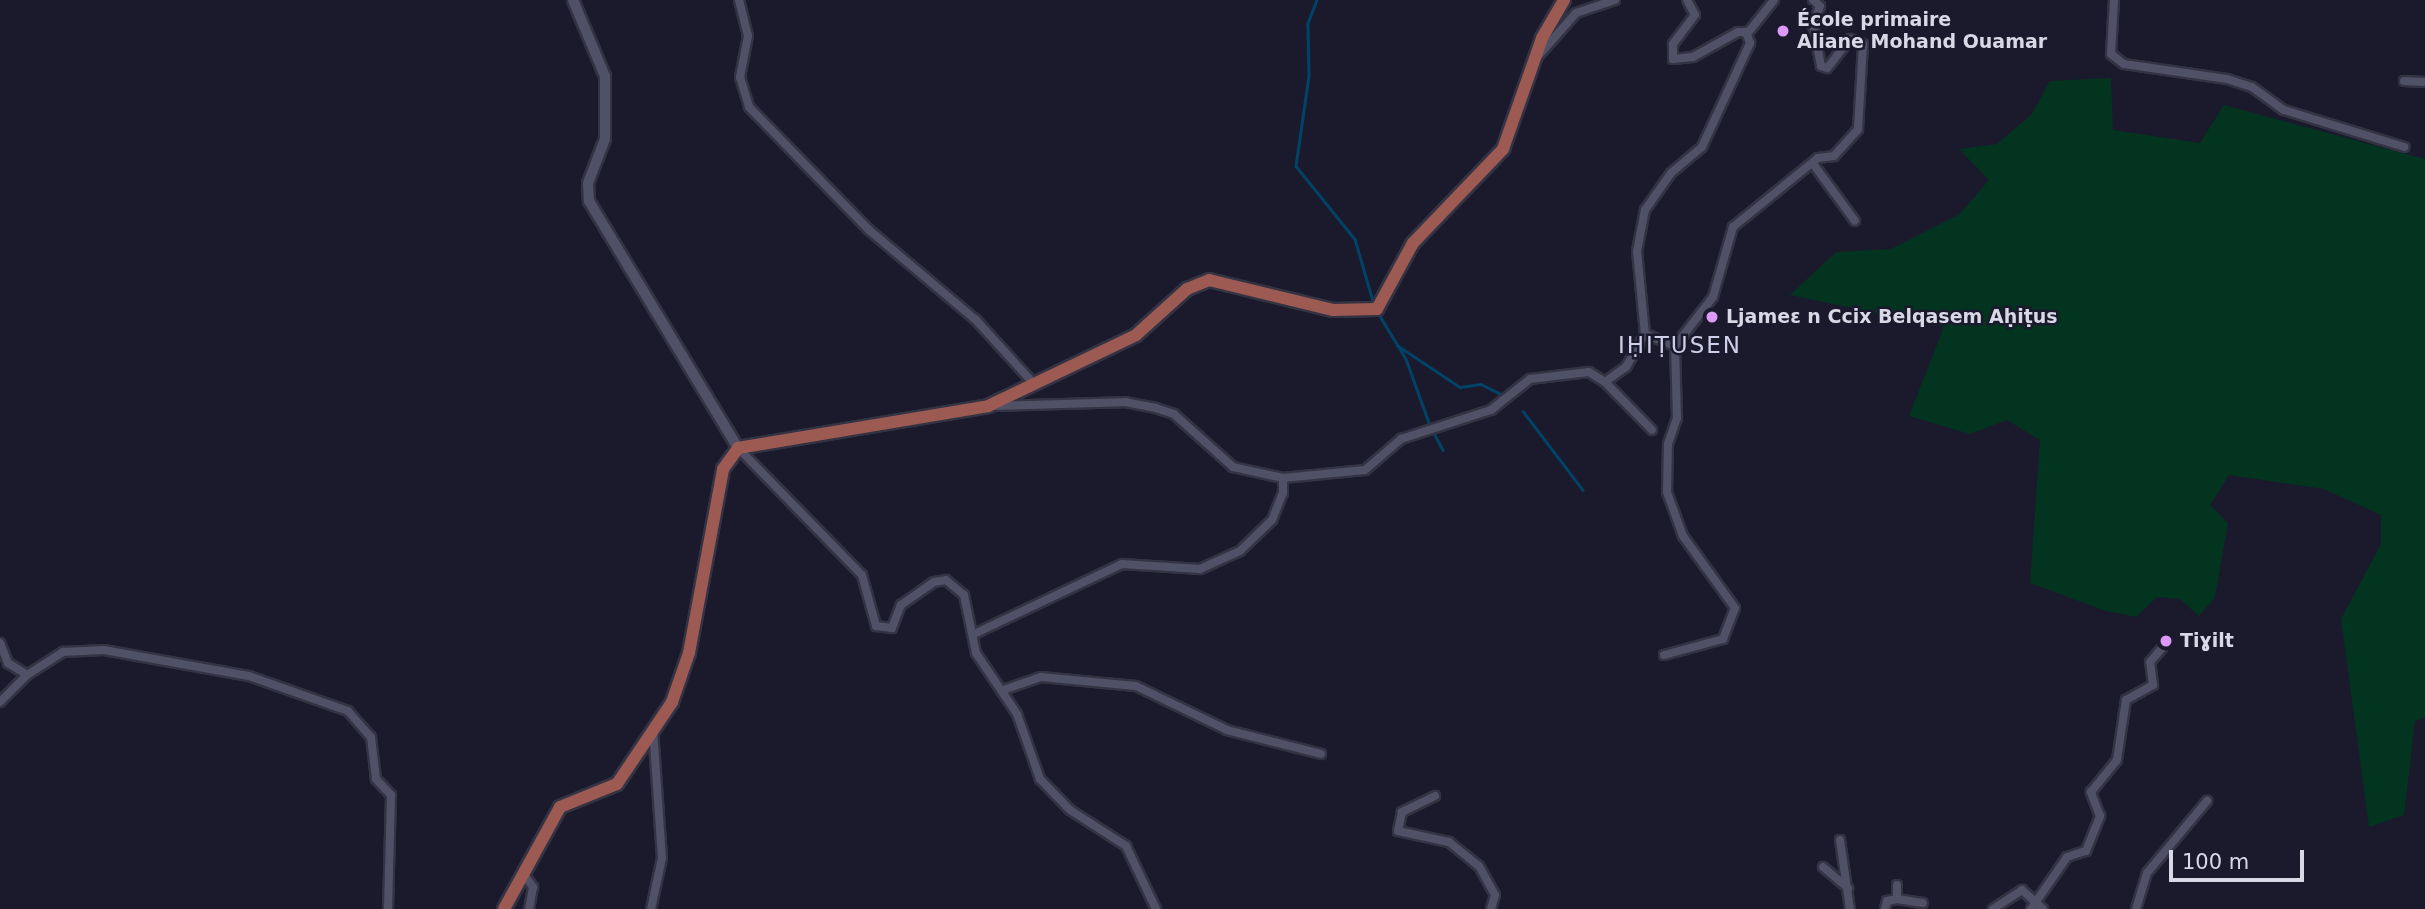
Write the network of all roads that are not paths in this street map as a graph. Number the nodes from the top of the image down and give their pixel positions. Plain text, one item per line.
1 (573, 0) edge
2 (739, 0) edge
3 (1564, 0) edge
4 (1615, 0) edge
5 (1687, 0) edge
6 (1774, 0) edge
7 (1813, 0) edge
8 (2114, 0) edge
9 (1748, 34) junction
10 (1534, 64) junction
11 (2404, 81) dead end
12 (2425, 82) edge
13 (2404, 147) dead end
14 (1814, 165) junction
15 (1854, 221) dead end
16 (1645, 334) junction
17 (1675, 346) junction
18 (1605, 382) junction
19 (1035, 385) junction
20 (988, 406) junction
21 (1652, 430) dead end
22 (738, 447) junction
23 (1283, 478) junction
24 (974, 634) junction
25 (0, 643) edge
26 (2162, 648) dead end
27 (1664, 655) dead end
28 (27, 675) junction
29 (1003, 690) junction
30 (0, 702) edge
31 (653, 729) junction
32 (1321, 754) dead end
33 (1435, 796) dead end
34 (2207, 801) dead end
35 (1840, 840) dead end
36 (1824, 867) dead end
37 (525, 876) junction
38 (1898, 885) dead end
39 (1848, 888) junction
40 (1897, 900) junction
41 (1923, 903) dead end
42 (2037, 907) edge
43 (388, 909) edge
44 (504, 909) edge
45 (529, 909) edge
46 (651, 909) edge
47 (1156, 909) edge
48 (1491, 909) edge
49 (1850, 909) edge
50 (1885, 909) edge
51 (1993, 909) edge
52 (2136, 909) edge

1 - 22 street
2 - 19 street
3 - 10 main road
4 - 10 street
5 - 9 street
6 - 9 street
7 - 14 street
8 - 13 street
9 - 16 street
10 - 19 main road
11 - 12 street
14 - 15 street
14 - 17 street
16 - 17 street
16 - 18 street
17 - 27 street
18 - 21 street
18 - 23 street
19 - 20 main road
20 - 22 main road
20 - 23 street
22 - 24 street
22 - 31 main road
23 - 24 street
24 - 29 street
25 - 28 street
26 - 42 street
28 - 30 street
28 - 43 street
29 - 32 street
29 - 47 street
31 - 37 main road
31 - 46 street
33 - 48 street
34 - 52 street
35 - 39 street
36 - 39 street
37 - 44 main road
37 - 45 street
38 - 40 street
39 - 49 street
40 - 41 street
40 - 50 street
42 - 51 street

